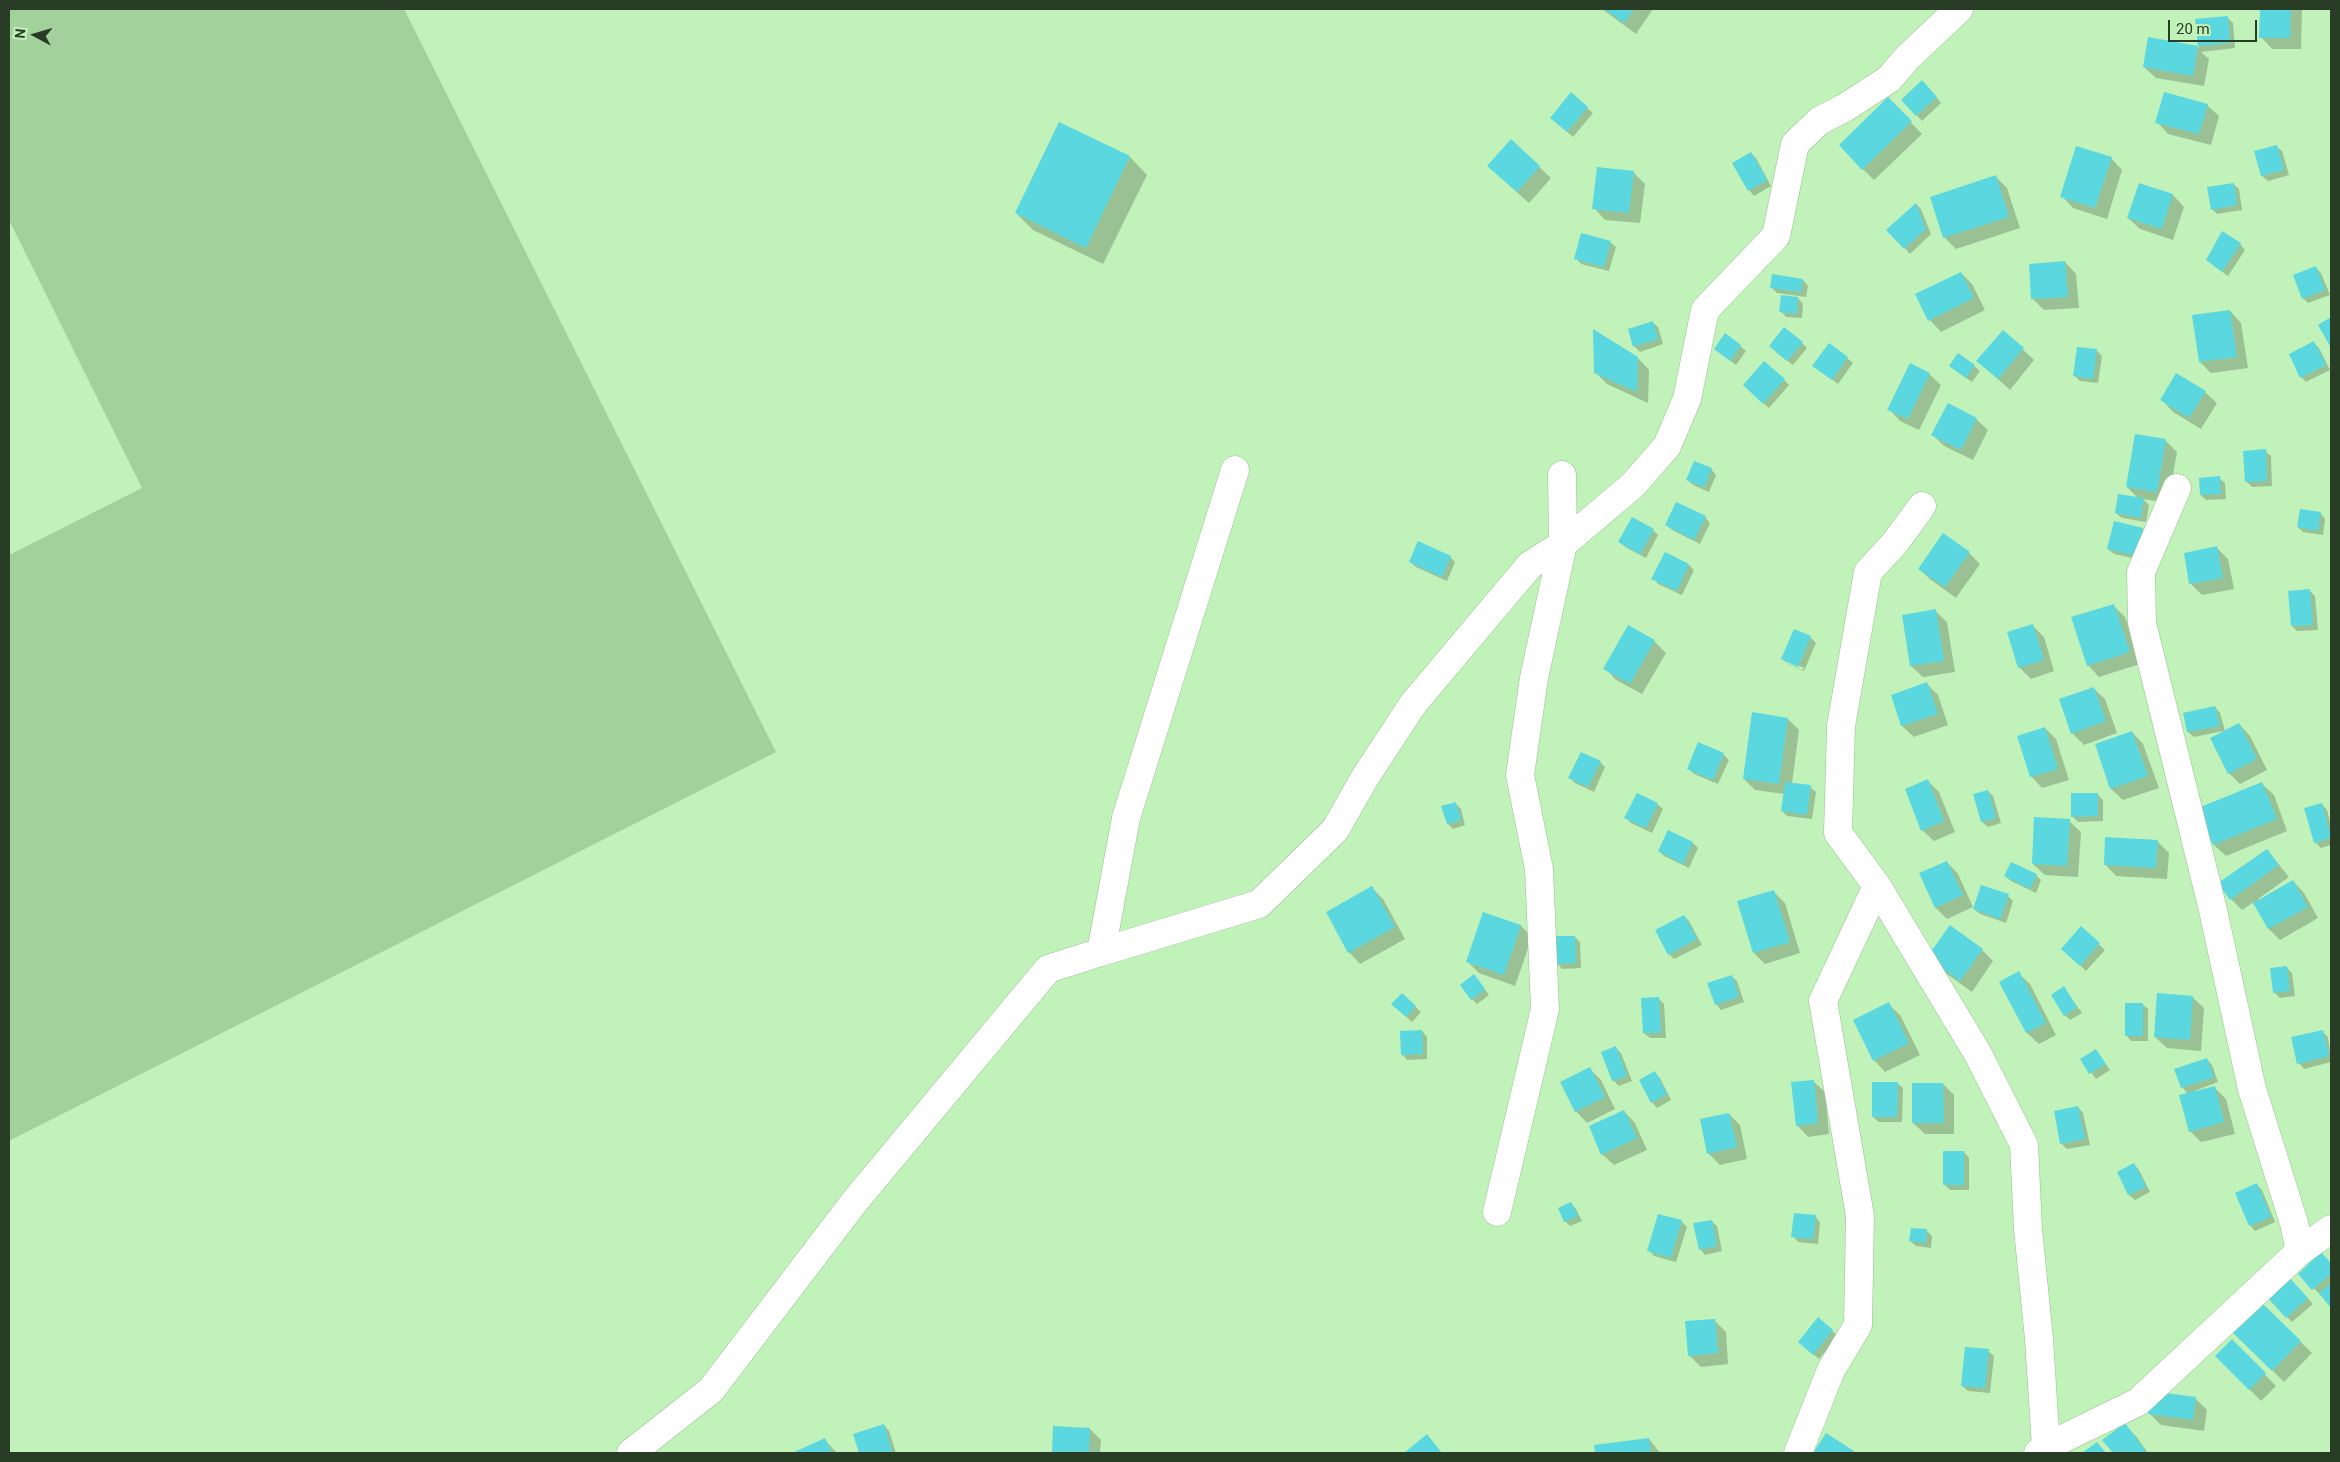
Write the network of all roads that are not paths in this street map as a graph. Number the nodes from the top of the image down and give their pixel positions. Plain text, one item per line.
1 (1959, 9) edge
2 (1235, 470) dead end
3 (1562, 475) dead end
4 (2177, 488) dead end
5 (1922, 506) dead end
6 (1563, 544) junction
7 (1878, 886) junction
8 (1100, 952) junction
9 (1498, 1212) dead end
10 (2331, 1229) edge
11 (2300, 1251) junction
12 (2042, 1450) edge
13 (631, 1453) edge
14 (1798, 1453) edge

1 - 6 street
2 - 8 street
3 - 6 street
4 - 11 street
5 - 7 street
6 - 8 street
6 - 9 street
7 - 12 street
7 - 14 street
8 - 13 street
10 - 11 street
11 - 12 street

